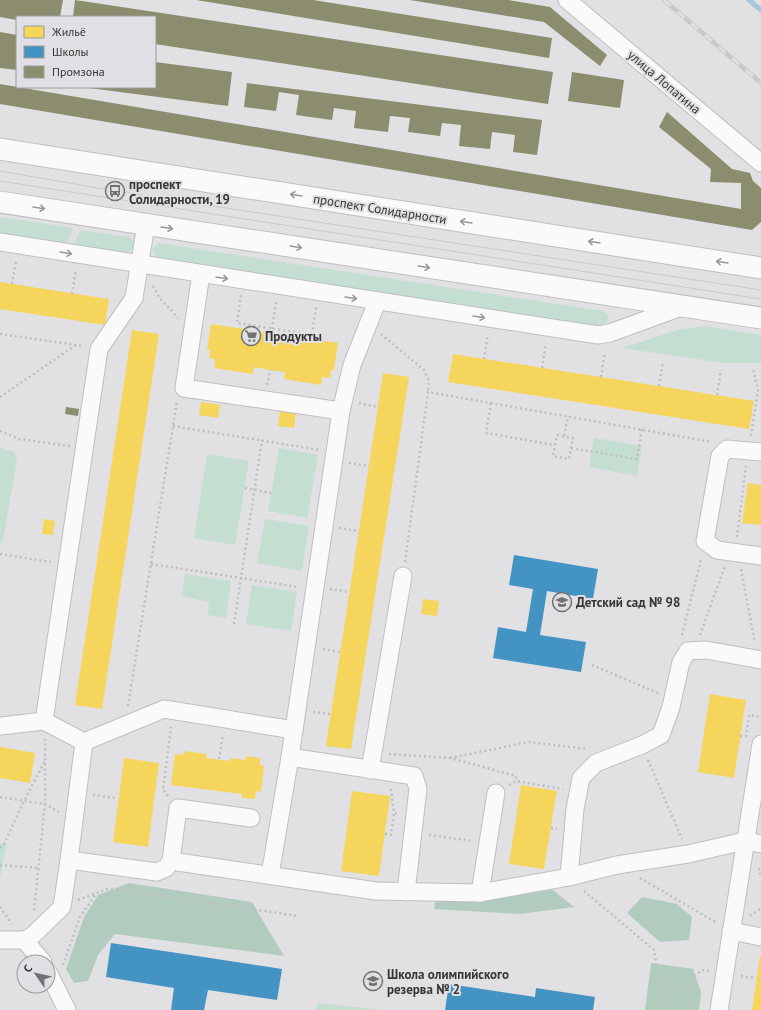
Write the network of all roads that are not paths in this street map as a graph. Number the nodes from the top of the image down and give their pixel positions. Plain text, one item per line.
1 (567, 0) edge
2 (0, 149) edge
3 (761, 164) edge
4 (0, 202) edge
5 (146, 225) junction
6 (0, 242) edge
7 (140, 265) junction
8 (761, 268) edge
9 (201, 274) junction
10 (377, 302) junction
11 (684, 306) junction
12 (761, 318) edge
13 (341, 411) junction
14 (751, 444) edge
15 (761, 556) edge
16 (403, 576) road end
17 (761, 660) edge
18 (44, 721) junction
19 (0, 726) edge
20 (294, 730) junction
21 (84, 742) junction
22 (761, 744) edge
23 (290, 757) junction
24 (370, 770) junction
25 (496, 793) road end
26 (251, 818) dead end
27 (753, 843) edge
28 (69, 860) junction
29 (171, 861) junction
30 (270, 876) junction
31 (569, 878) junction
32 (406, 892) junction
33 (480, 893) junction
34 (731, 931) junction
35 (761, 937) edge
36 (28, 938) junction
37 (0, 940) edge
38 (38, 954) edge
39 (56, 973) edge
40 (67, 1010) edge
41 (719, 1010) edge

1 - 3 street, улица Лопатина
8 -> 2 main road, проспект Солидарности
4 -> 5 main road
5 - 7 street
5 -> 11 main road
6 -> 7 street
7 - 9 street
7 - 18 street
9 -> 10 street
9 - 13 street
10 -> 11 street
10 - 13 street
11 - 12 main road
13 - 20 street
14 - 15 street
16 - 24 street
17 - 31 street
18 - 19 street
18 - 21 street
20 - 21 street
20 - 23 street
21 - 28 street
22 - 27 street
23 - 24 street
23 - 30 street
24 - 32 street
25 - 33 street
26 - 29 street
27 - 31 street
27 - 34 street
28 - 29 street
28 - 36 street
29 - 30 street
30 - 32 street
31 - 33 street
32 - 33 street
34 - 35 street
34 - 41 street
36 - 37 street
36 - 38 street
39 - 40 street

